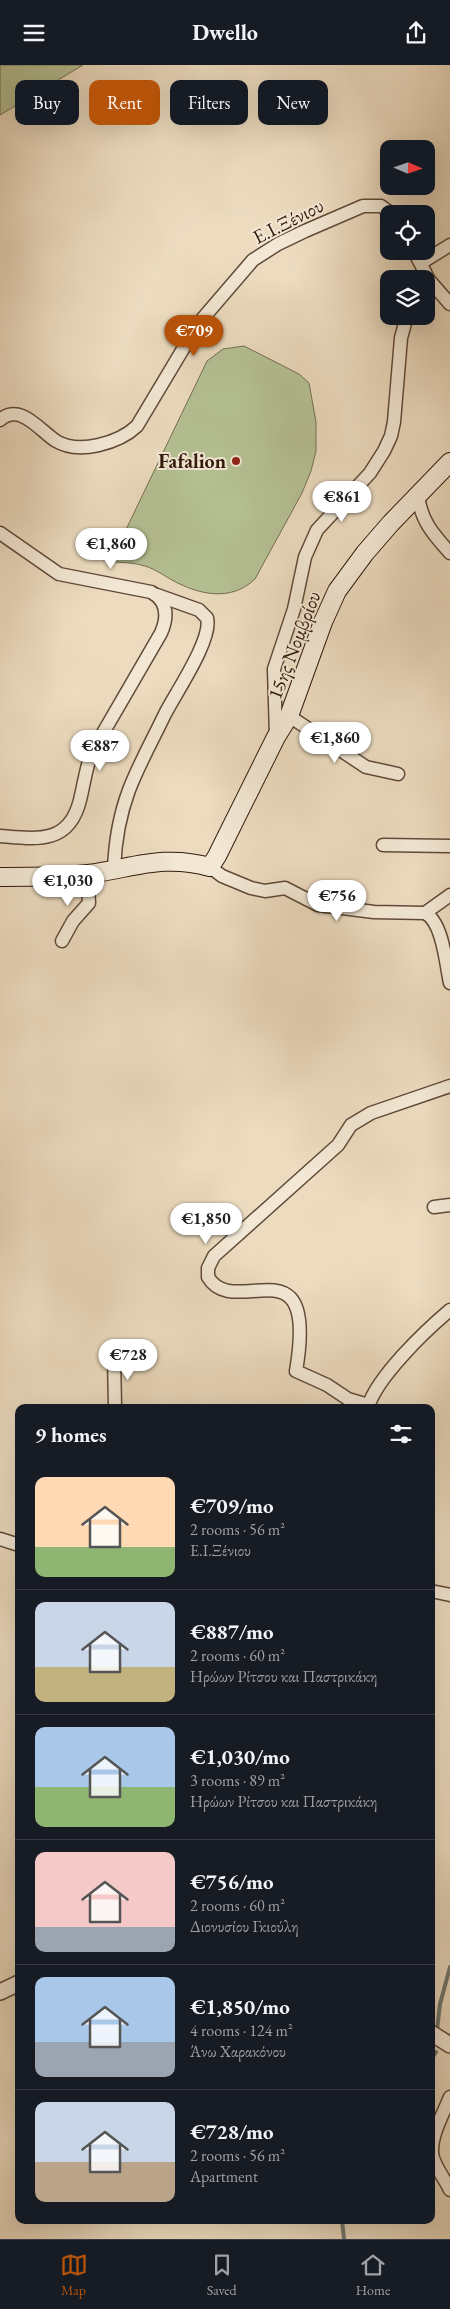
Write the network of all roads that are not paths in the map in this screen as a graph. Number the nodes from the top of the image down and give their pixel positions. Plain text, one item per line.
1 (380, 206) edge
2 (450, 245) edge
3 (419, 260) edge
4 (421, 263) junction
5 (424, 270) edge
6 (435, 288) edge
7 (450, 304) edge
8 (404, 325) edge
9 (0, 420) edge
10 (450, 463) edge
11 (418, 495) junction
12 (0, 533) edge
13 (450, 553) edge
14 (157, 595) junction
15 (289, 716) junction
16 (276, 737) junction
17 (398, 774) dead end
18 (0, 836) edge
19 (383, 845) dead end
20 (450, 846) edge
21 (210, 867) junction
22 (114, 869) junction
23 (87, 874) junction
24 (0, 877) edge
25 (450, 895) edge
26 (425, 913) junction
27 (62, 941) dead end
28 (450, 983) edge
29 (450, 1086) edge
30 (450, 1205) edge
31 (434, 1207) dead end
32 (450, 1310) edge
33 (114, 1356) dead end
34 (115, 1404) edge
35 (362, 1404) edge
36 (369, 1404) edge
37 (0, 1539) edge
38 (15, 1544) edge
39 (435, 1592) edge
40 (450, 1595) edge
41 (15, 1985) edge
42 (0, 1992) edge
43 (435, 2036) edge
44 (450, 2045) edge
45 (450, 2097) edge
46 (435, 2135) edge
47 (435, 2163) edge
48 (450, 2190) edge

1 - 9 street, Ε.Ι.Ξένιου
2 - 4 street
3 - 4 street
4 - 5 street
6 - 7 street
8 - 16 street
10 - 11 main road, 15ης Νομβρίου
11 - 13 street
11 - 15 main road, 15ης Νομβρίου
12 - 14 street
14 - 18 street
14 - 22 street
15 - 16 main road, 15ης Νομβρίου
15 - 17 street
16 - 21 main road, 15ης Νομβρίου
19 - 20 street
21 - 22 main road
21 - 26 street
22 - 23 main road
23 - 24 main road
23 - 27 street
25 - 26 street
26 - 28 street
29 - 35 street
30 - 31 street
32 - 36 street
33 - 34 street
37 - 38 street
39 - 40 street
41 - 42 street
43 - 44 street
45 - 46 street
47 - 48 street

